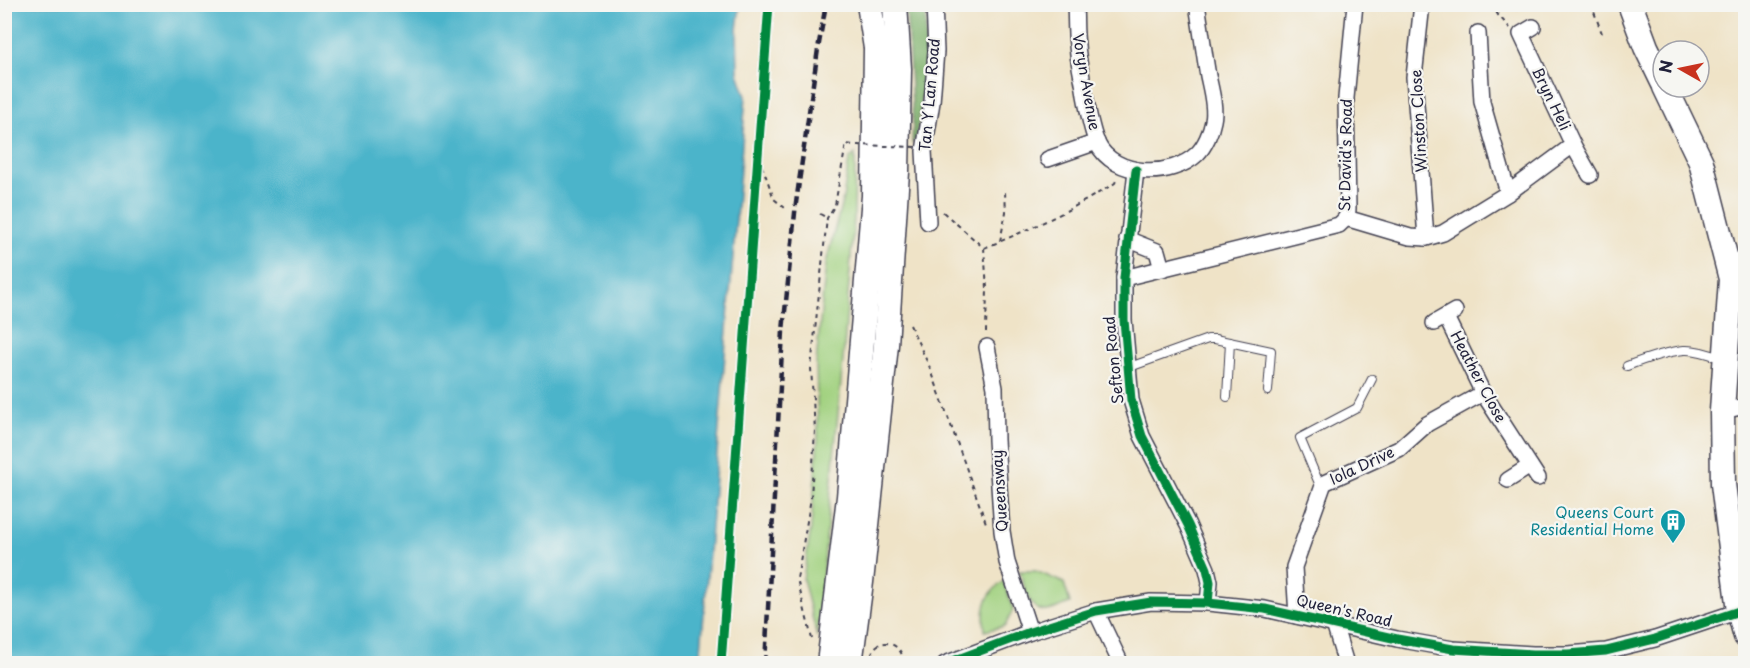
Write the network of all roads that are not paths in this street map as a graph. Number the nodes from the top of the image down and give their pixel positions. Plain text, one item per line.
1 (869, 4) edge
2 (895, 4) edge
3 (934, 4) edge
4 (1075, 4) edge
5 (1197, 4) edge
6 (1355, 4) edge
7 (1422, 4) edge
8 (1630, 4) edge
9 (1527, 31) road end
10 (1478, 33) dead end
11 (1651, 56) edge
12 (1671, 99) edge
13 (1097, 142) junction
14 (1574, 145) junction
15 (1048, 159) dead end
16 (1129, 168) junction
17 (1590, 175) dead end
18 (1508, 193) junction
19 (1346, 218) junction
20 (928, 222) dead end
21 (1426, 238) junction
22 (1127, 239) junction
23 (1162, 269) junction
24 (1124, 278) junction
25 (1445, 317) dead end
26 (1230, 342) junction
27 (987, 347) road end
28 (1726, 359) junction
29 (1628, 366) dead end
30 (1127, 368) junction
31 (1372, 379) dead end
32 (1268, 391) dead end
33 (1483, 393) junction
34 (1227, 397) dead end
35 (1746, 406) edge
36 (1722, 411) junction
37 (1508, 480) dead end
38 (1322, 490) junction
39 (1738, 536) edge
40 (1208, 603) junction
41 (1096, 610) junction
42 (1297, 616) junction
43 (1334, 624) junction
44 (1743, 628) edge
45 (1030, 632) junction
46 (1534, 659) edge
47 (829, 663) edge
48 (850, 663) edge
49 (945, 663) edge
50 (1120, 663) edge
51 (1346, 663) edge

1 - 47 main road
2 - 48 main road
3 - 20 street, Tan Y Lan Road
4 - 13 street, Voryn Avenue
5 - 16 street
6 - 19 street, St David's Road
7 - 21 street, Winston Close
8 - 11 main road
9 - 14 street, Bryn Heli
10 - 18 street
12 - 28 main road
13 - 15 street
13 - 16 street, Voryn Avenue
14 - 17 street, Bryn Heli
14 - 18 street
16 - 22 street, Sefton Road
18 - 21 street
19 - 21 street
19 - 23 street, St David's Road
22 - 23 street
22 - 24 street, Sefton Road
23 - 24 street, St David's Road
24 - 30 street, Sefton Road
25 - 33 street, Heather Close
26 - 30 lane
26 - 32 lane
26 - 34 lane
27 - 45 street, Queensway
28 - 29 lane
28 - 36 main road
30 - 40 street, Sefton Road
31 - 38 lane
33 - 37 street, Heather Close
33 - 38 street, Iola Drive
35 - 36 street
36 - 39 main road
38 - 42 street, Iola Drive
39 - 44 main road
40 - 41 street, Queen's Road
40 - 42 street, Queen's Road
41 - 45 street, Queen's Road
41 - 50 street
42 - 43 street, Queen's Road
43 - 46 street, Queen's Road
43 - 51 street
44 - 46 street, Queen's Road
45 - 49 street, Queen's Road

